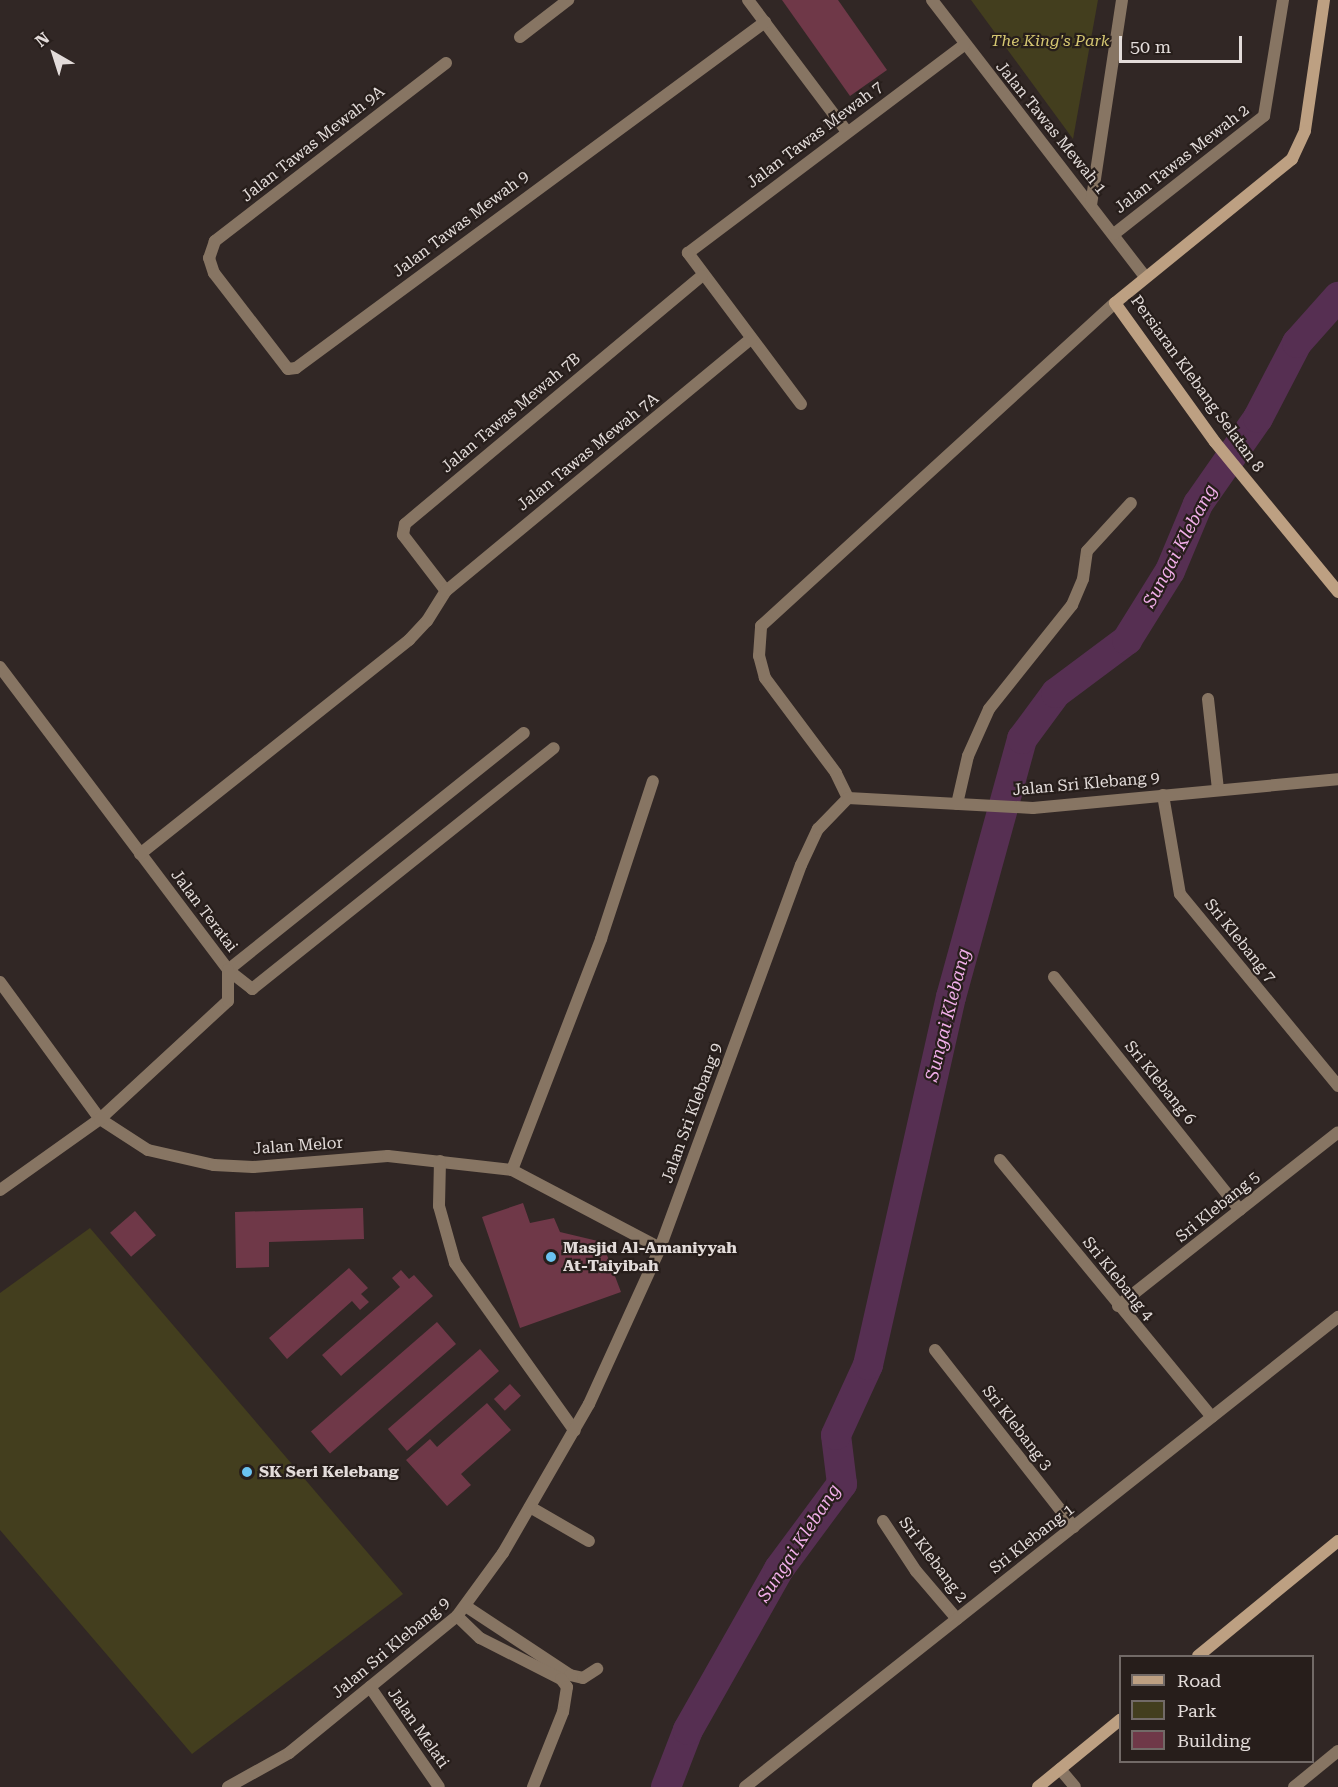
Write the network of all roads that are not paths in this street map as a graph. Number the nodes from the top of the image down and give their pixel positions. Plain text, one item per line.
1 (568, 0) edge
2 (748, 0) edge
3 (932, 0) edge
4 (1122, 0) edge
5 (1282, 0) edge
6 (1324, 0) edge
7 (765, 22) junction
8 (520, 37) dead end
9 (964, 45) junction
10 (446, 63) dead end
11 (847, 132) junction
12 (1091, 205) junction
13 (1114, 234) junction
14 (208, 258) joint
15 (702, 276) junction
16 (1144, 278) junction
17 (1115, 303) junction
18 (751, 339) junction
19 (801, 404) dead end
20 (1131, 503) dead end
21 (446, 591) junction
22 (1338, 592) edge
23 (0, 667) edge
24 (1208, 699) dead end
25 (524, 733) dead end
26 (554, 748) dead end
27 (1338, 779) edge
28 (653, 781) dead end
29 (1218, 789) junction
30 (1162, 795) junction
31 (848, 798) junction
32 (957, 804) junction
33 (140, 854) junction
34 (228, 970) junction
35 (1054, 977) dead end
36 (0, 982) edge
37 (1338, 1086) edge
38 (100, 1119) junction
39 (1338, 1132) edge
40 (1000, 1160) dead end
41 (440, 1161) junction
42 (512, 1170) junction
43 (0, 1190) edge
44 (1240, 1210) junction
45 (660, 1248) junction
46 (1119, 1306) junction
47 (1338, 1317) edge
48 (935, 1350) dead end
49 (1212, 1418) junction
50 (575, 1431) junction
51 (530, 1508) junction
52 (883, 1521) dead end
53 (1074, 1527) junction
54 (589, 1541) dead end
55 (1338, 1541) edge
56 (462, 1611) junction
57 (957, 1619) junction
58 (1199, 1655) edge
59 (597, 1669) dead end
60 (370, 1687) junction
61 (1119, 1721) edge
62 (1338, 1751) edge
63 (1060, 1769) junction
64 (228, 1787) edge
65 (439, 1787) edge
66 (533, 1787) edge
67 (745, 1787) edge
68 (1038, 1787) edge
69 (1075, 1787) edge
70 (1294, 1787) edge

1 - 8 street
2 - 7 street
3 - 9 street, Jalan Tawas Mewah 1
4 - 12 street
5 - 13 street, Jalan Tawas Mewah 2
6 - 16 street, Persiaran Klebang Selatan 8
7 - 11 street
7 - 14 street, Jalan Tawas Mewah 9
9 - 11 street, Jalan Tawas Mewah 7
9 - 12 street, Jalan Tawas Mewah 1
10 - 14 street, Jalan Tawas Mewah 9A
11 - 15 street, Jalan Tawas Mewah 7
12 - 13 street, Jalan Tawas Mewah 1
13 - 16 street, Jalan Tawas Mewah 1
15 - 18 street
15 - 21 street, Jalan Tawas Mewah 7B
16 - 17 street, Persiaran Klebang Selatan 8
17 - 22 street, Persiaran Klebang Selatan 8
17 - 31 street
18 - 19 street
18 - 21 street, Jalan Tawas Mewah 7A
20 - 32 street
21 - 33 street, Jalan Tawas Mewah 7A
23 - 33 street, Jalan Teratai
24 - 29 street
25 - 34 street
26 - 34 street
27 - 29 street, Jalan Sri Klebang 9
28 - 42 street
29 - 30 street, Jalan Sri Klebang 9
30 - 32 street, Jalan Sri Klebang 9
30 - 37 street, Sri Klebang 7
31 - 32 street, Jalan Sri Klebang 9
31 - 45 street, Jalan Sri Klebang 9
33 - 34 street, Jalan Teratai
34 - 38 street, Jalan Teratai
35 - 44 street, Sri Klebang 6
36 - 38 street, Jalan Melor
38 - 41 street, Jalan Melor
38 - 43 street, Jalan Teratai
39 - 44 street, Sri Klebang 5
40 - 46 street, Sri Klebang 4
41 - 42 street, Jalan Melor
41 - 50 street
42 - 45 street, Jalan Melor
44 - 46 street, Sri Klebang 5
45 - 50 street, Jalan Sri Klebang 9
46 - 49 street, Sri Klebang 4
47 - 49 street, Sri Klebang 1
48 - 53 street, Sri Klebang 3
49 - 53 street, Sri Klebang 1
50 - 51 street, Jalan Sri Klebang 9
51 - 54 street
51 - 56 street, Jalan Sri Klebang 9
52 - 57 street, Sri Klebang 2
53 - 57 street, Sri Klebang 1
55 - 58 street
56 - 59 street
56 - 60 street, Jalan Sri Klebang 9
56 - 66 street
57 - 67 street, Sri Klebang 1
60 - 64 street, Jalan Sri Klebang 9
60 - 65 street, Jalan Melati
61 - 63 street
62 - 70 street
63 - 68 street
63 - 69 street

